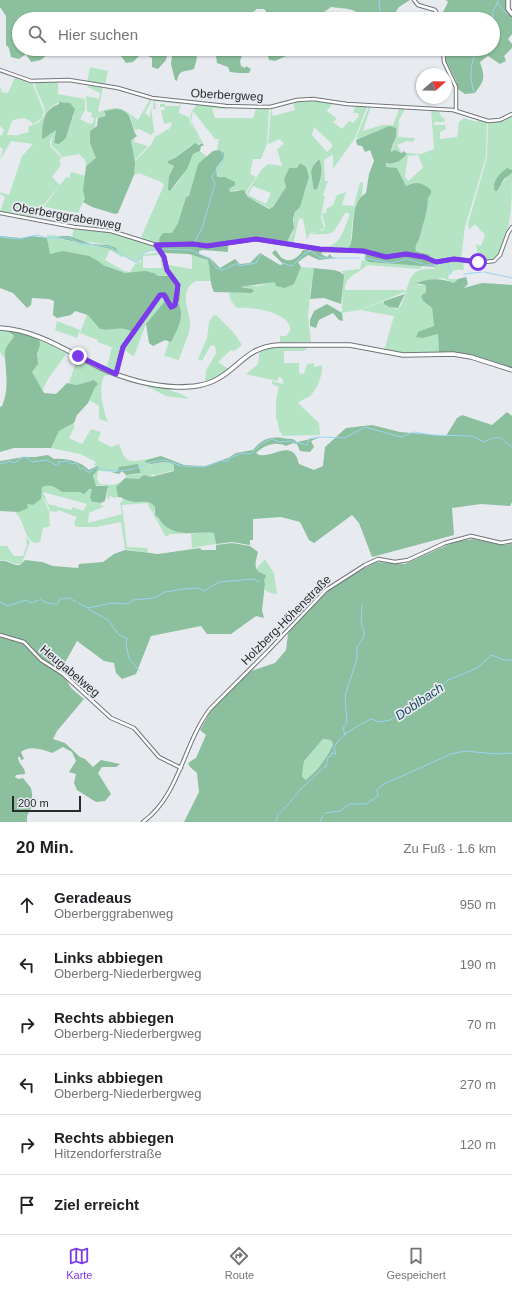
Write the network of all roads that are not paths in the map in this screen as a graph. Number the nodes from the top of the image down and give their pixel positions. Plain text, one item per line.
1 (414, 0) edge
2 (508, 0) edge
3 (436, 12) edge
4 (512, 14) edge
5 (443, 56) edge
6 (0, 70) edge
7 (456, 110) junction
8 (512, 114) edge
9 (0, 213) edge
10 (512, 227) edge
11 (156, 245) junction
12 (0, 328) edge
13 (512, 370) edge
14 (116, 374) junction
15 (512, 541) edge
16 (0, 635) edge
17 (180, 768) junction
18 (143, 822) edge

1 - 3 street
2 - 4 main road
5 - 7 street
6 - 7 street, Oberbergweg
7 - 8 street, Oberbergweg
9 - 11 street, Oberberggrabenweg
10 - 11 street, Oberberggrabenweg
11 - 14 street
12 - 14 main road
13 - 14 main road
15 - 17 street, Holzberg-Höhenstraße
16 - 17 street, Heugabelweg
17 - 18 street, Holzberg-Höhenstraße

